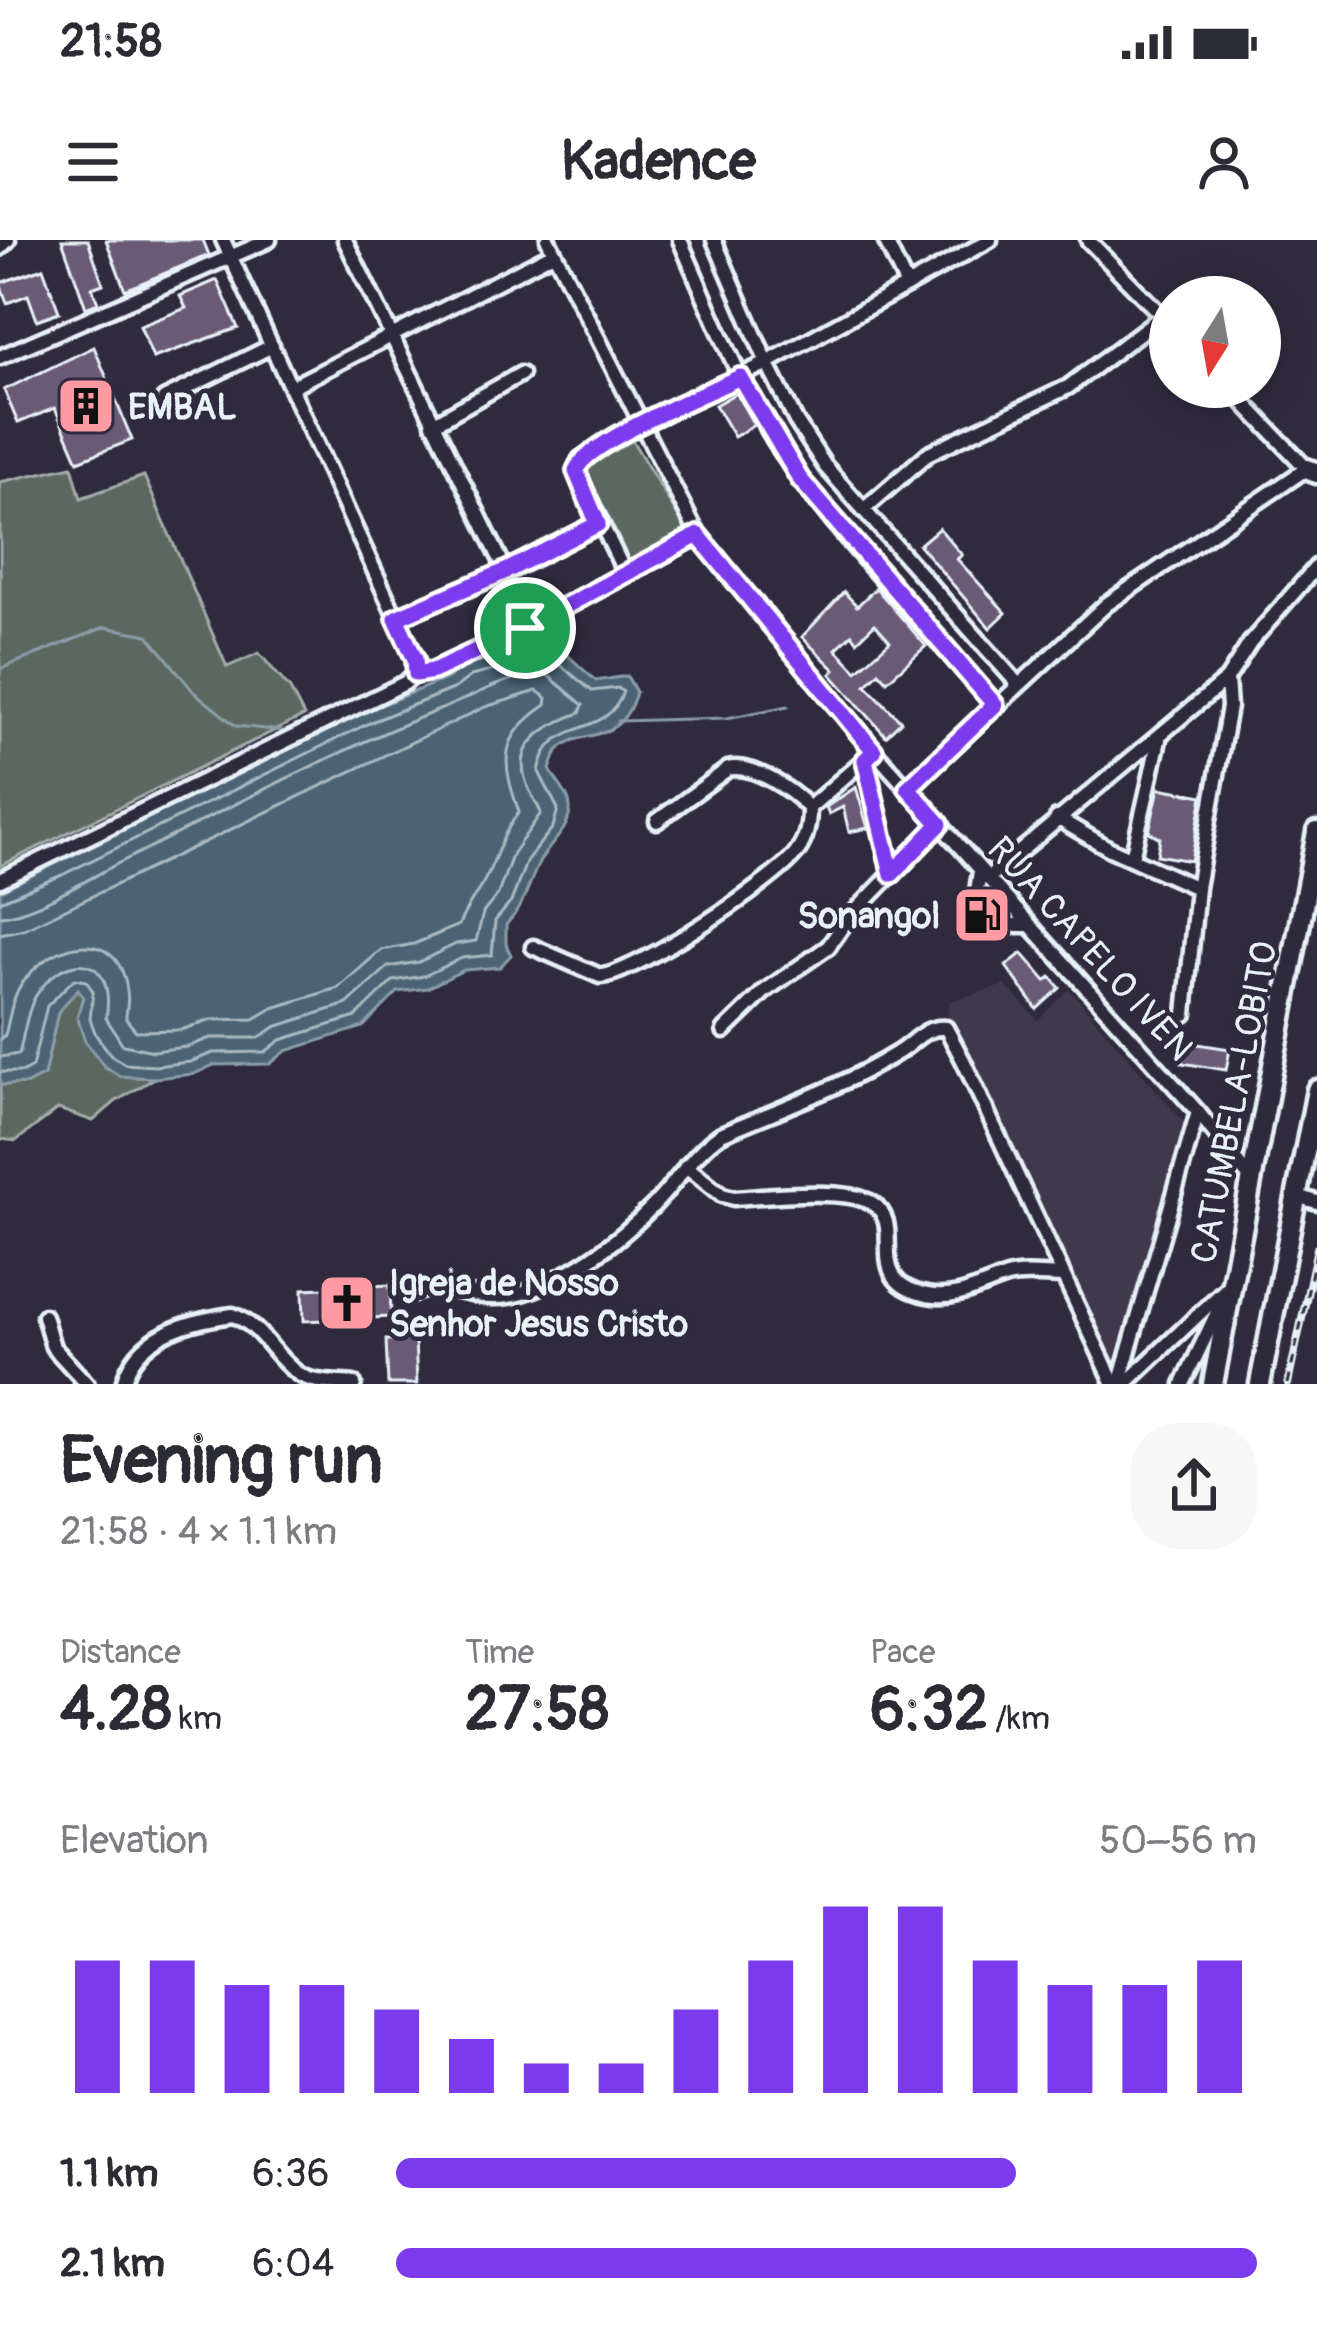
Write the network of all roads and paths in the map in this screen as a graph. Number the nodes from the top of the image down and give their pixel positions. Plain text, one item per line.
1 (8, 240) edge
2 (223, 240) edge
3 (269, 240) edge
4 (345, 240) edge
5 (680, 240) edge
6 (714, 240) edge
7 (885, 240) edge
8 (990, 240) edge
9 (1088, 240) edge
10 (551, 246) edge
11 (0, 248) edge
12 (231, 256) junction
13 (907, 286) junction
14 (1149, 303) edge
15 (1149, 332) edge
16 (391, 339) junction
17 (272, 346) junction
18 (0, 357) edge
19 (766, 363) junction
20 (521, 374) dead end
21 (740, 377) junction
22 (292, 387) junction
23 (164, 400) dead end
24 (1249, 408) edge
25 (433, 424) junction
26 (639, 424) junction
27 (1313, 474) edge
28 (863, 510) junction
29 (598, 524) junction
30 (698, 535) junction
31 (1317, 566) edge
32 (506, 571) junction
33 (625, 573) junction
34 (396, 618) junction
35 (416, 674) junction
36 (1227, 679) junction
37 (1017, 683) junction
38 (995, 705) junction
39 (1159, 739) junction
40 (869, 755) junction
41 (908, 788) junction
42 (809, 808) junction
43 (1057, 818) junction
44 (657, 821) dead end
45 (940, 824) junction
46 (1317, 832) edge
47 (1132, 858) junction
48 (892, 874) junction
49 (984, 875) junction
50 (0, 880) edge
51 (1197, 888) junction
52 (1028, 926) junction
53 (533, 947) dead end
54 (1185, 1014) dead end
55 (724, 1030) dead end
56 (1317, 1090) edge
57 (1198, 1112) junction
58 (686, 1166) junction
59 (1253, 1182) junction
60 (1296, 1196) junction
61 (1317, 1202) edge
62 (1063, 1276) junction
63 (1232, 1283) junction
64 (411, 1295) dead end
65 (44, 1316) dead end
66 (87, 1384) edge
67 (123, 1384) edge
68 (353, 1384) edge
69 (1119, 1384) edge
70 (1183, 1384) edge
71 (1213, 1384) edge
72 (1260, 1384) edge

1 - 11 street
2 - 12 street
3 - 12 street
4 - 16 street
5 - 21 street
6 - 19 street
7 - 13 street
8 - 13 street
9 - 14 street
10 - 16 street
10 - 26 street, RUA CAPELO IVEN
12 - 17 street
12 - 18 street
13 - 19 street
15 - 28 street
16 - 22 street
16 - 25 street
17 - 22 street
17 - 23 street
19 - 21 street
19 - 28 street
20 - 25 street
21 - 26 street
21 - 38 street
22 - 34 street
24 - 27 street
25 - 32 street
26 - 29 street
26 - 30 street, RUA CAPELO IVEN
27 - 37 street
28 - 37 street
29 - 32 street
29 - 33 street
30 - 33 street
30 - 40 street, RUA CAPELO IVEN
31 - 36 street
32 - 34 street
33 - 35 street
34 - 35 street
35 - 50 street
36 - 39 street
36 - 51 street
37 - 38 street
38 - 41 street
39 - 43 street
39 - 47 street
40 - 41 street, RUA CAPELO IVEN
40 - 42 street
40 - 48 street
41 - 45 street, RUA CAPELO IVEN
42 - 44 street
42 - 53 street
43 - 47 street
43 - 49 street
45 - 48 street
45 - 49 street, RUA CAPELO IVEN
46 - 59 highway, CATUMBELA-LOBITO
47 - 51 street
48 - 55 street
49 - 52 street, RUA CAPELO IVEN
49 - 52 street
51 - 54 street
52 - 57 street, RUA CAPELO IVEN
56 - 60 highway
57 - 59 street, RUA CAPELO IVEN
57 - 69 street
58 - 62 street
58 - 62 street
58 - 64 street
59 - 63 highway, CATUMBELA-LOBITO
60 - 61 street
60 - 72 highway
62 - 69 street
63 - 69 street
63 - 70 street
63 - 71 highway, CATUMBELA-LOBITO
65 - 66 street
67 - 68 street

